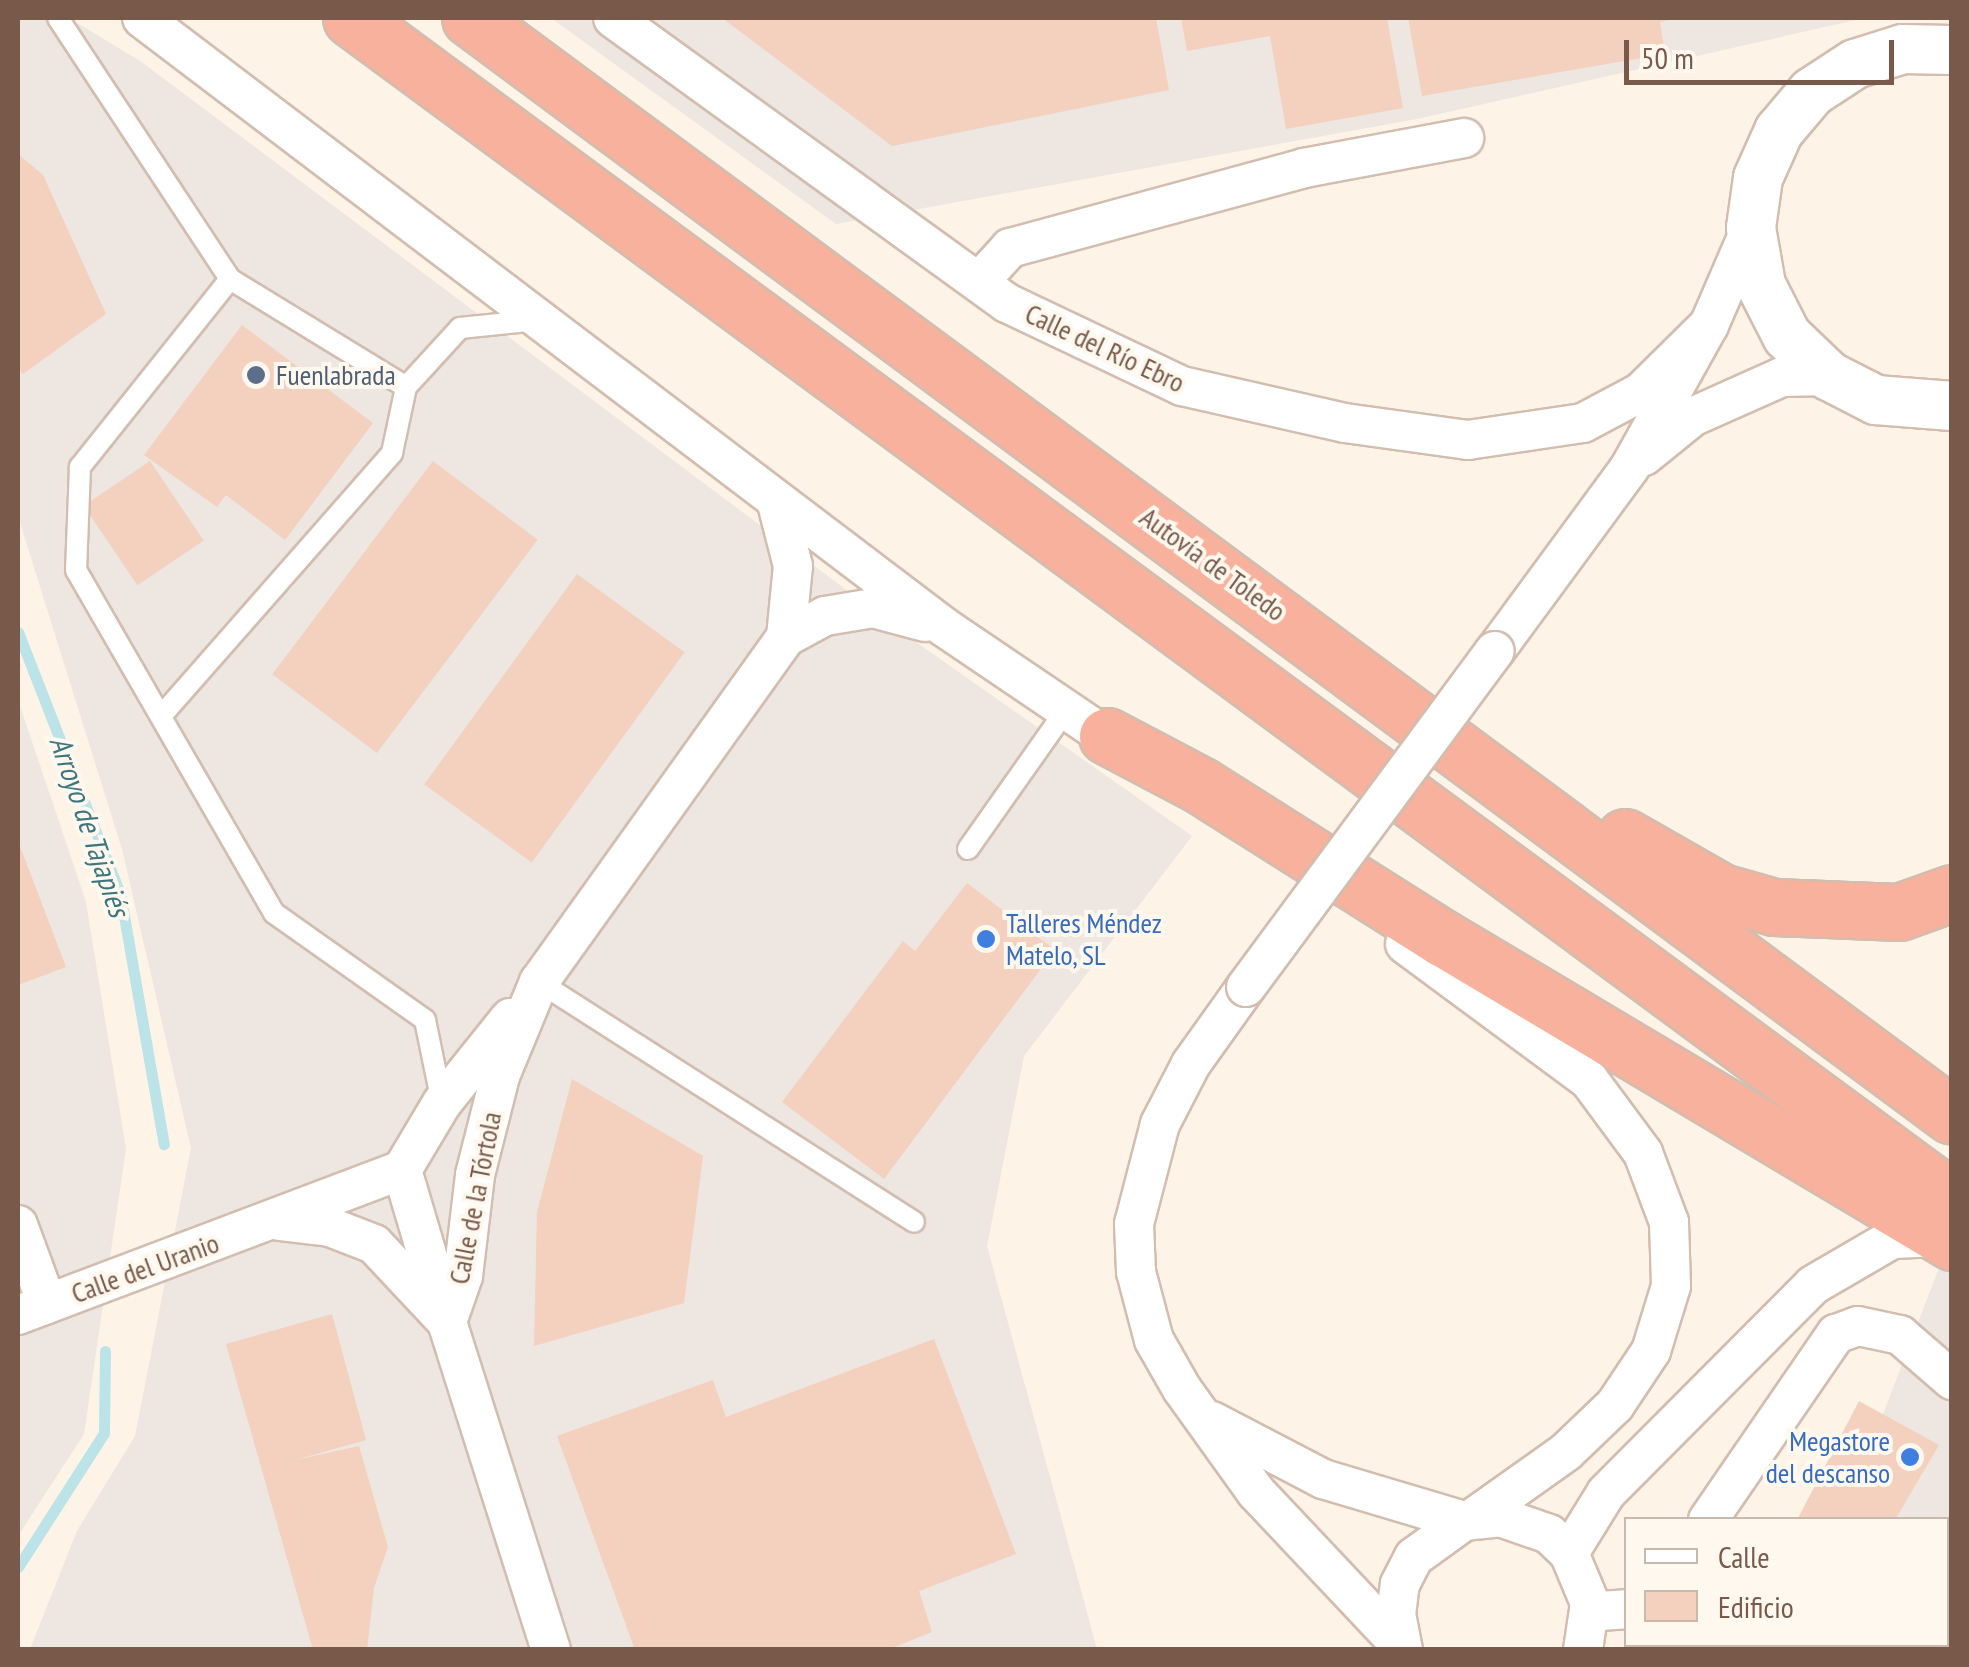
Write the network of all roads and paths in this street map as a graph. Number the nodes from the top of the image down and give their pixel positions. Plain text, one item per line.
1 (58, 18) edge
2 (142, 18) edge
3 (351, 18) edge
4 (470, 18) edge
5 (613, 18) edge
6 (1916, 34) edge
7 (1952, 50) edge
8 (1464, 138) dead end
9 (1752, 228) junction
10 (230, 279) junction
11 (979, 282) junction
12 (538, 320) junction
13 (1709, 325) junction
14 (1828, 376) junction
15 (406, 386) junction
16 (1952, 406) edge
17 (1630, 467) junction
18 (776, 500) junction
19 (944, 627) junction
20 (786, 637) junction
21 (162, 715) junction
22 (1423, 718) junction
23 (1086, 723) junction
24 (968, 849) dead end
25 (1952, 893) edge
26 (540, 982) junction
27 (442, 1104) junction
28 (1952, 1116) edge
29 (402, 1170) junction
30 (272, 1220) junction
31 (914, 1222) dead end
32 (18, 1224) edge
33 (1948, 1226) edge
34 (32, 1309) edge
35 (447, 1322) junction
36 (1952, 1380) edge
37 (1208, 1418) junction
38 (1757, 1450) junction
39 (1710, 1517) edge
40 (1724, 1517) edge
41 (1469, 1520) junction
42 (1569, 1553) junction
43 (1593, 1632) edge
44 (1624, 1638) edge
45 (1402, 1648) edge
46 (551, 1650) edge

1 - 10 lane
2 - 12 street
3 - 33 highway
4 - 22 highway, Autovía de Toledo
5 - 11 street, Calle del Río Ebro
6 - 7 street
6 - 9 street
8 - 11 street
9 - 13 street
9 - 14 street
10 - 15 lane
10 - 21 lane
11 - 13 street, Calle del Río Ebro
12 - 15 lane
12 - 18 street
13 - 17 street
14 - 16 street
14 - 17 street
15 - 21 lane
17 - 37 street, bridge
18 - 19 street
18 - 20 street
19 - 20 street, Calle de la Tórtola
19 - 23 street
20 - 26 street, Calle de la Tórtola
21 - 27 lane
22 - 25 highway
22 - 28 highway, Autovía de Toledo
23 - 24 lane
23 - 33 highway
23 - 41 street
26 - 27 street
26 - 31 lane
26 - 35 street, Calle de la Tórtola
27 - 29 street
29 - 30 street, Calle del Uranio
29 - 35 street
30 - 34 street, Calle del Uranio
30 - 35 street
32 - 34 street
33 - 42 street
35 - 46 street, Calle de la Tórtola
36 - 38 street
37 - 41 street
37 - 45 street
38 - 39 street
38 - 40 street
41 - 42 street
41 - 45 street
42 - 43 street
43 - 44 street

